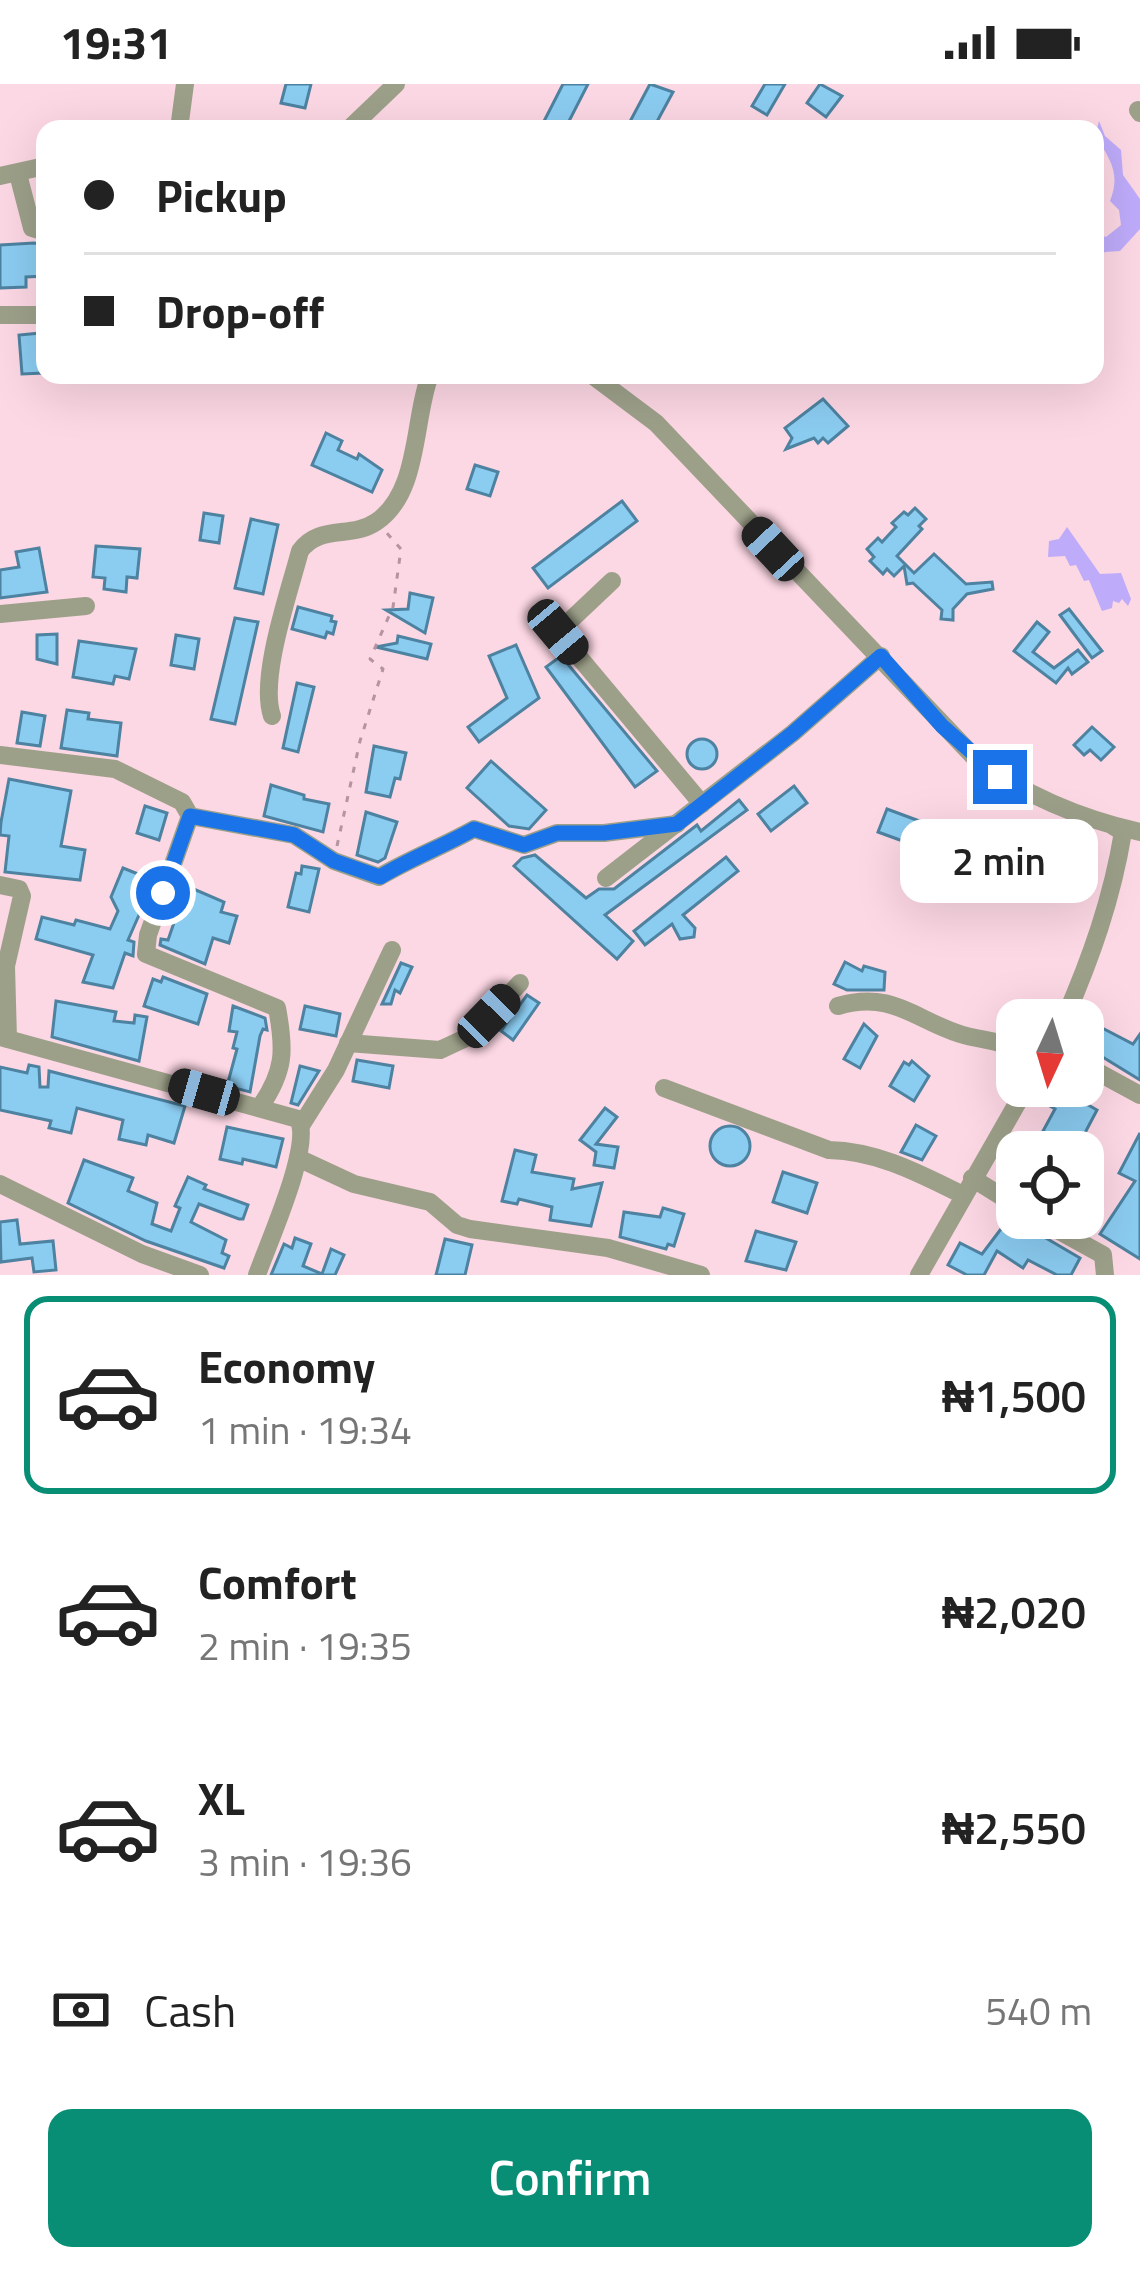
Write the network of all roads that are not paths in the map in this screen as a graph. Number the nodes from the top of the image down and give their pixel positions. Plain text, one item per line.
1 (185, 84) edge
2 (396, 84) edge
3 (180, 120) edge
4 (358, 120) edge
5 (9, 175) edge
6 (36, 229) edge
7 (0, 315) edge
8 (36, 315) edge
9 (428, 384) edge
10 (604, 384) edge
11 (612, 581) dead end
12 (86, 606) dead end
13 (0, 614) edge
14 (881, 656) junction
15 (272, 716) dead end
16 (0, 755) edge
17 (701, 804) junction
18 (190, 816) junction
19 (677, 824) junction
20 (1113, 826) junction
21 (1140, 832) edge
22 (606, 878) dead end
23 (0, 885) edge
24 (392, 950) dead end
25 (520, 982) dead end
26 (1073, 999) edge
27 (838, 1006) dead end
28 (4, 1038) edge
29 (348, 1043) junction
30 (996, 1043) edge
31 (1104, 1075) edge
32 (664, 1088) dead end
33 (1140, 1095) edge
34 (260, 1107) junction
35 (1015, 1107) edge
36 (302, 1124) junction
37 (298, 1158) junction
38 (0, 1184) edge
39 (967, 1187) junction
40 (996, 1198) edge
41 (1074, 1239) edge
42 (200, 1275) edge
43 (257, 1275) edge
44 (700, 1275) edge
45 (920, 1275) edge
46 (1105, 1275) edge

1 - 3 street
2 - 4 street
5 - 6 street
7 - 8 street
9 - 15 street
10 - 14 street
11 - 17 street
12 - 13 street
14 - 17 street
14 - 20 street
16 - 18 street
17 - 19 street
18 - 19 street
18 - 34 street
19 - 22 street
20 - 21 street
20 - 26 street
23 - 28 street
24 - 29 street
25 - 29 street
27 - 30 street
28 - 34 street
29 - 36 street
31 - 33 street
32 - 39 street
34 - 36 street
35 - 39 street
36 - 37 street
37 - 43 street
37 - 44 street
38 - 42 street
39 - 40 street
39 - 45 street
41 - 46 street

